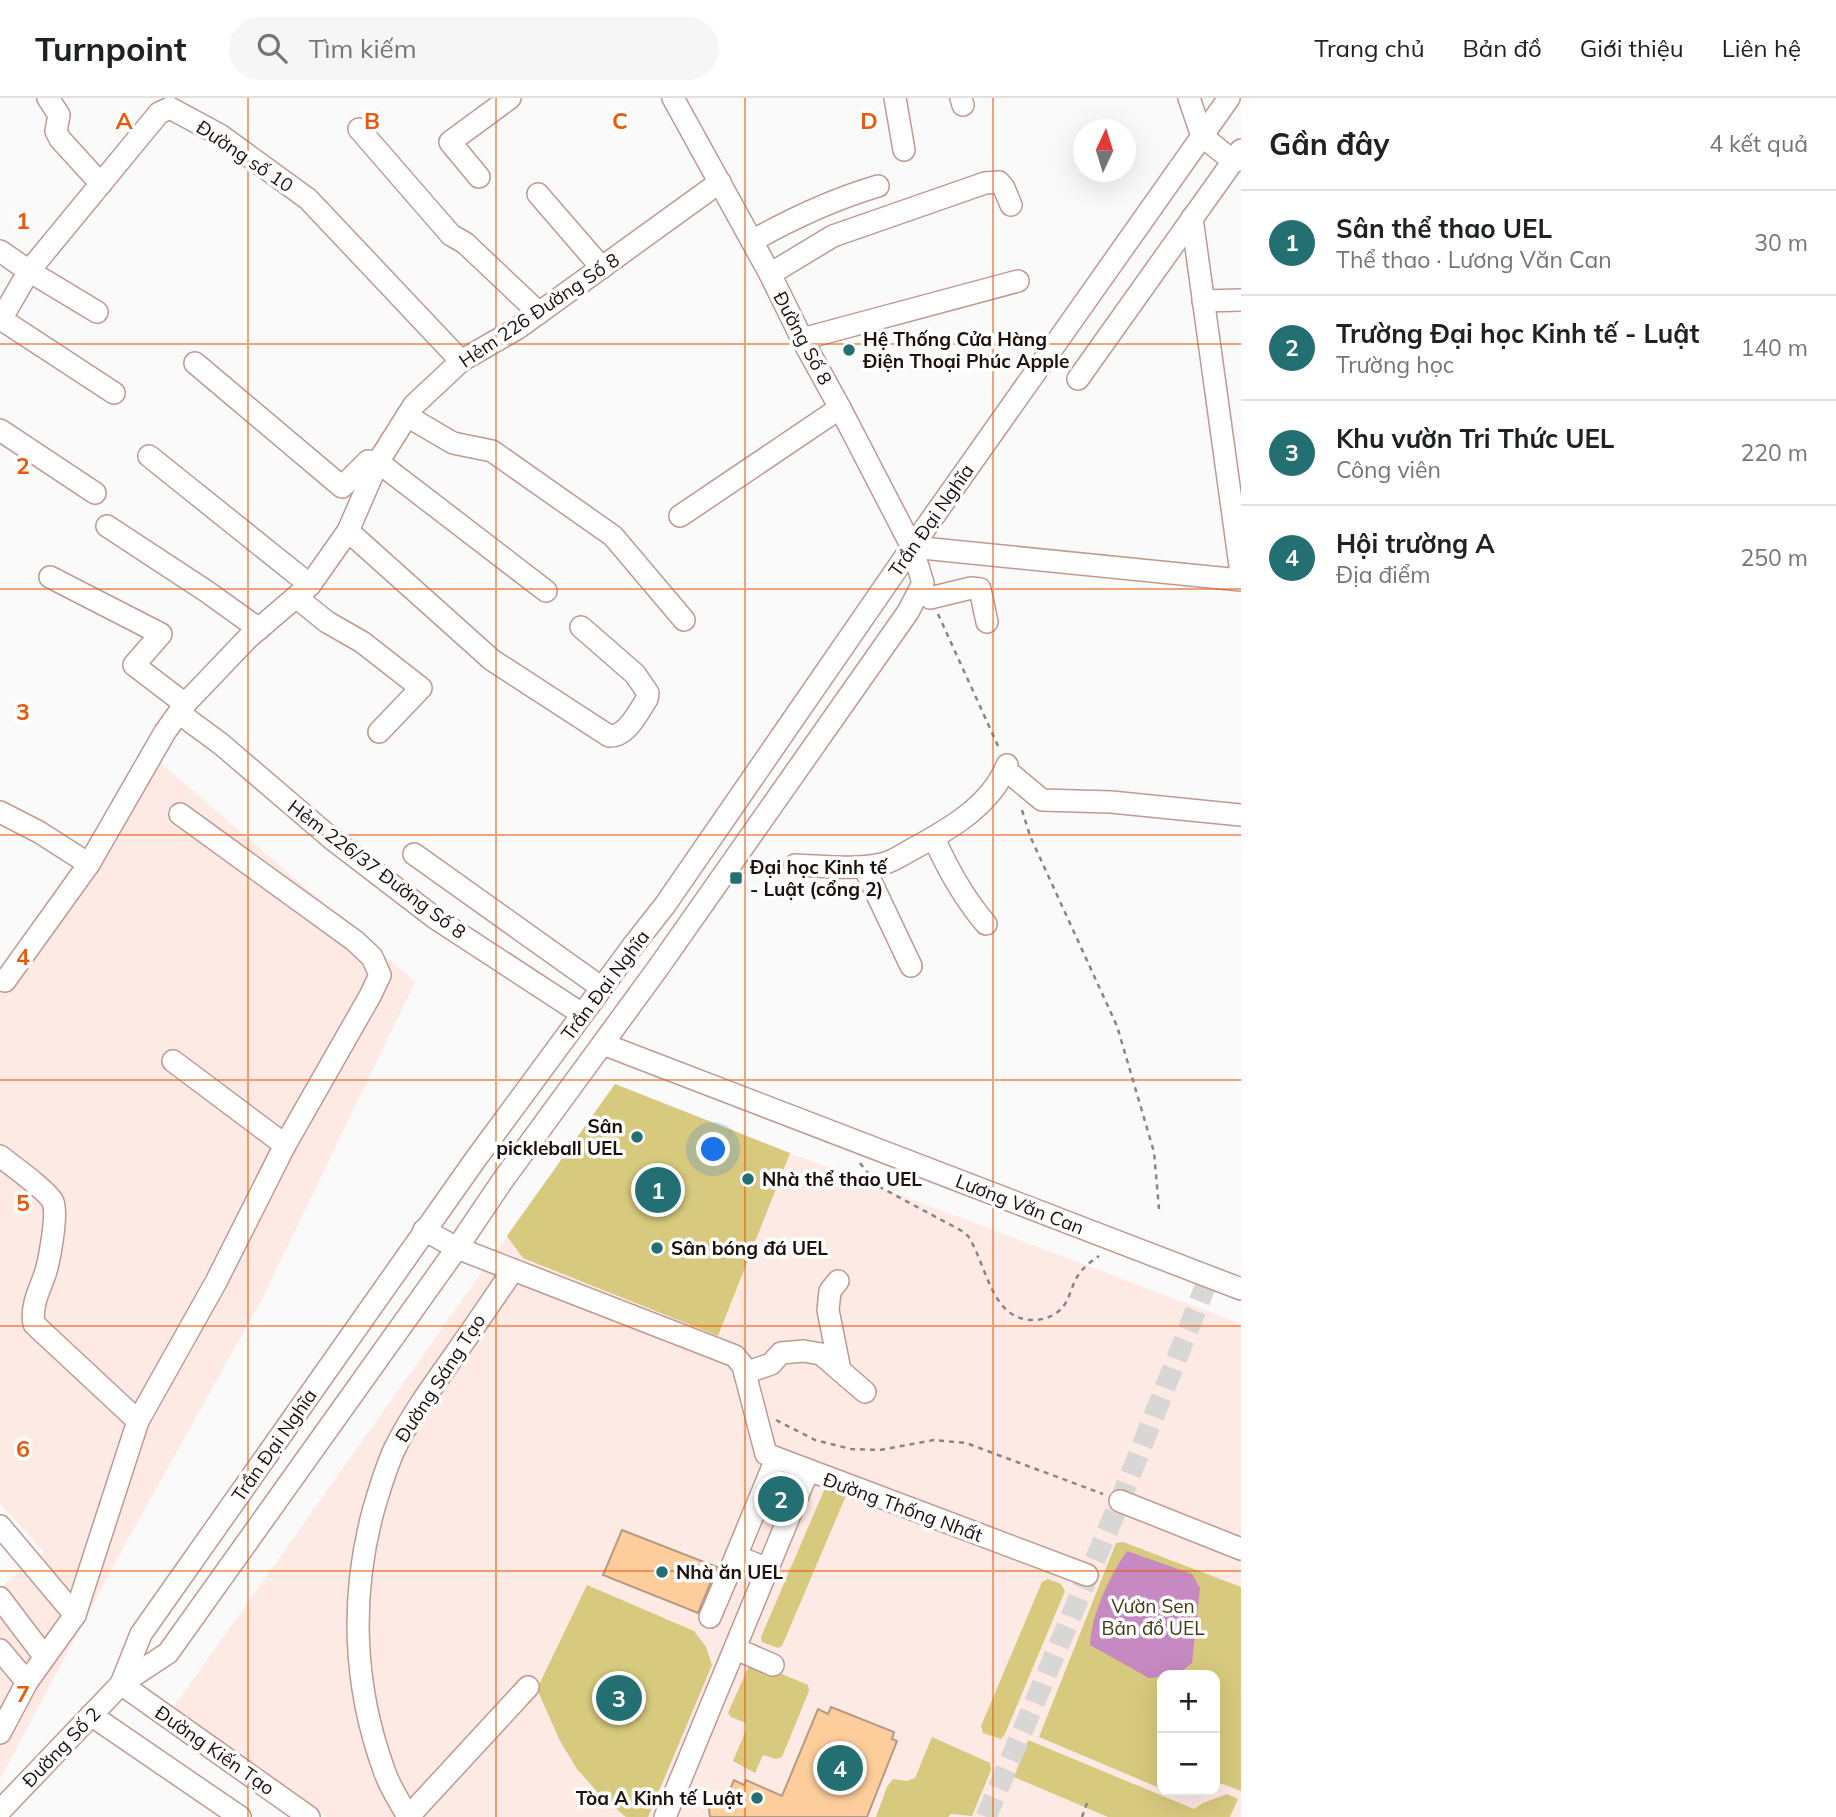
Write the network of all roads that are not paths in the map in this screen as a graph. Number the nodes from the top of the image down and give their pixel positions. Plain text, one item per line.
1 (48, 98) edge
2 (510, 98) edge
3 (673, 98) edge
4 (895, 98) edge
5 (1189, 98) edge
6 (1229, 98) edge
7 (359, 129) dead end
8 (1202, 136) junction
9 (904, 150) dead end
10 (1238, 157) edge
11 (480, 177) dead end
12 (720, 183) junction
13 (101, 184) junction
14 (878, 186) dead end
15 (538, 194) dead end
16 (1011, 205) dead end
17 (1192, 218) junction
18 (752, 241) junction
19 (0, 251) edge
20 (602, 268) junction
21 (29, 271) junction
22 (770, 274) junction
23 (1018, 281) dead end
24 (1241, 300) edge
25 (1203, 301) junction
26 (97, 312) dead end
27 (540, 313) junction
28 (1, 320) edge
29 (802, 339) junction
30 (460, 361) junction
31 (195, 363) dead end
32 (1077, 379) dead end
33 (114, 393) dead end
34 (840, 408) junction
35 (407, 416) junction
36 (0, 430) edge
37 (149, 456) dead end
38 (378, 462) junction
39 (96, 493) dead end
40 (680, 516) dead end
41 (107, 526) dead end
42 (348, 531) junction
43 (912, 547) junction
44 (1241, 573) edge
45 (50, 576) dead end
46 (1241, 580) edge
47 (926, 590) junction
48 (303, 591) junction
49 (546, 591) dead end
50 (684, 620) dead end
51 (987, 622) dead end
52 (581, 626) dead end
53 (259, 629) junction
54 (182, 709) junction
55 (379, 732) dead end
56 (0, 812) edge
57 (180, 814) dead end
58 (1241, 815) edge
59 (934, 838) junction
60 (414, 854) dead end
61 (89, 864) junction
62 (795, 864) dead end
63 (864, 867) junction
64 (986, 924) dead end
65 (650, 926) junction
66 (674, 945) junction
67 (911, 966) dead end
68 (5, 981) dead end
69 (602, 988) junction
70 (582, 1014) junction
71 (603, 1044) junction
72 (173, 1061) dead end
73 (285, 1145) junction
74 (0, 1156) edge
75 (424, 1230) junction
76 (457, 1248) junction
77 (513, 1270) junction
78 (838, 1281) dead end
79 (1241, 1289) edge
80 (840, 1370) junction
81 (745, 1373) junction
82 (865, 1392) dead end
83 (138, 1421) junction
84 (776, 1459) junction
85 (808, 1471) junction
86 (1119, 1501) road end
87 (0, 1526) edge
88 (1241, 1549) edge
89 (736, 1556) junction
90 (768, 1569) junction
91 (1087, 1575) dead end
92 (0, 1598) edge
93 (75, 1615) junction
94 (710, 1617) dead end
95 (141, 1634) junction
96 (736, 1649) junction
97 (0, 1650) edge
98 (168, 1653) junction
99 (44, 1656) junction
100 (773, 1665) dead end
101 (27, 1682) junction
102 (121, 1684) junction
103 (528, 1687) dead end
104 (91, 1715) junction
105 (0, 1733) edge
106 (0, 1811) edge
107 (240, 1817) edge
108 (309, 1817) edge
109 (408, 1817) edge
110 (665, 1817) edge

1 - 13 street
2 - 11 street
3 - 12 street, Đường Số 8
4 - 9 street
5 - 8 street
6 - 8 street, Trần Đại Nghĩa
7 - 27 street
8 - 10 street
8 - 43 street, Trần Đại Nghĩa
10 - 17 street
12 - 18 street, Đường Số 8
12 - 20 street, Hẻm 226 Đường Số 8
13 - 21 street, Đường số 10
13 - 30 street, Đường số 10
14 - 18 street
15 - 20 street
16 - 22 street
17 - 25 street
17 - 32 street
18 - 22 street, Đường Số 8
19 - 21 street
20 - 27 street, Hẻm 226 Đường Số 8
21 - 26 street
21 - 28 street, Đường số 10
22 - 29 street, Đường Số 8
23 - 29 street
24 - 25 street
25 - 44 street
27 - 30 street, Hẻm 226 Đường Số 8
28 - 33 street
29 - 34 street, Đường Số 8
30 - 35 street, Hẻm 226 Đường Số 8
31 - 38 street
34 - 40 street
34 - 43 street, Đường Số 8
35 - 38 street, Hẻm 226 Đường Số 8
35 - 50 street
36 - 39 street
37 - 48 street
38 - 42 street, Hẻm 226 Đường Số 8
38 - 49 street
41 - 53 street
42 - 48 street, Hẻm 226 Đường Số 8
42 - 52 street
43 - 46 street
43 - 47 street, Đường Số 8
43 - 65 street, Trần Đại Nghĩa
45 - 54 street, Hẻm 226/37 Đường Số 8
47 - 51 street
47 - 66 street, Trần Đại Nghĩa
48 - 53 street, Hẻm 226 Đường Số 8
48 - 55 street
53 - 54 street, Hẻm 226 Đường Số 8
54 - 61 street, Hẻm 226 Đường Số 8
54 - 70 street, Hẻm 226/37 Đường Số 8
56 - 61 street
57 - 73 street
58 - 59 street
59 - 63 street
59 - 64 street
60 - 69 street
61 - 68 street, Hẻm 226 Đường Số 8
62 - 63 street
63 - 67 street
65 - 66 street
65 - 69 street, Trần Đại Nghĩa
66 - 71 street, Trần Đại Nghĩa
69 - 70 street, Trần Đại Nghĩa
70 - 75 street, Trần Đại Nghĩa
71 - 76 street, Trần Đại Nghĩa
71 - 79 street, Lương Văn Can
72 - 73 street
73 - 83 street
74 - 83 street
75 - 76 street
75 - 95 street, Trần Đại Nghĩa
76 - 77 street
76 - 98 street, Trần Đại Nghĩa
77 - 81 street
77 - 109 street, Đường Sáng Tạo
78 - 80 street
80 - 81 street
80 - 82 street
81 - 84 street
83 - 93 street
84 - 85 street, Đường Thống Nhất
84 - 89 street
85 - 90 street
85 - 91 street, Đường Thống Nhất
86 - 88 street
87 - 93 street
89 - 90 street
89 - 94 street
90 - 96 street
92 - 99 street
93 - 99 street
95 - 98 street
95 - 102 street, Trần Đại Nghĩa
96 - 100 street
96 - 110 street
97 - 101 street
98 - 102 street, Trần Đại Nghĩa
99 - 101 street
101 - 105 street
102 - 104 street, Đường Số 2
102 - 108 street, Đường Kiến Tạo
103 - 109 street
104 - 106 street, Đường Số 2
104 - 107 street

